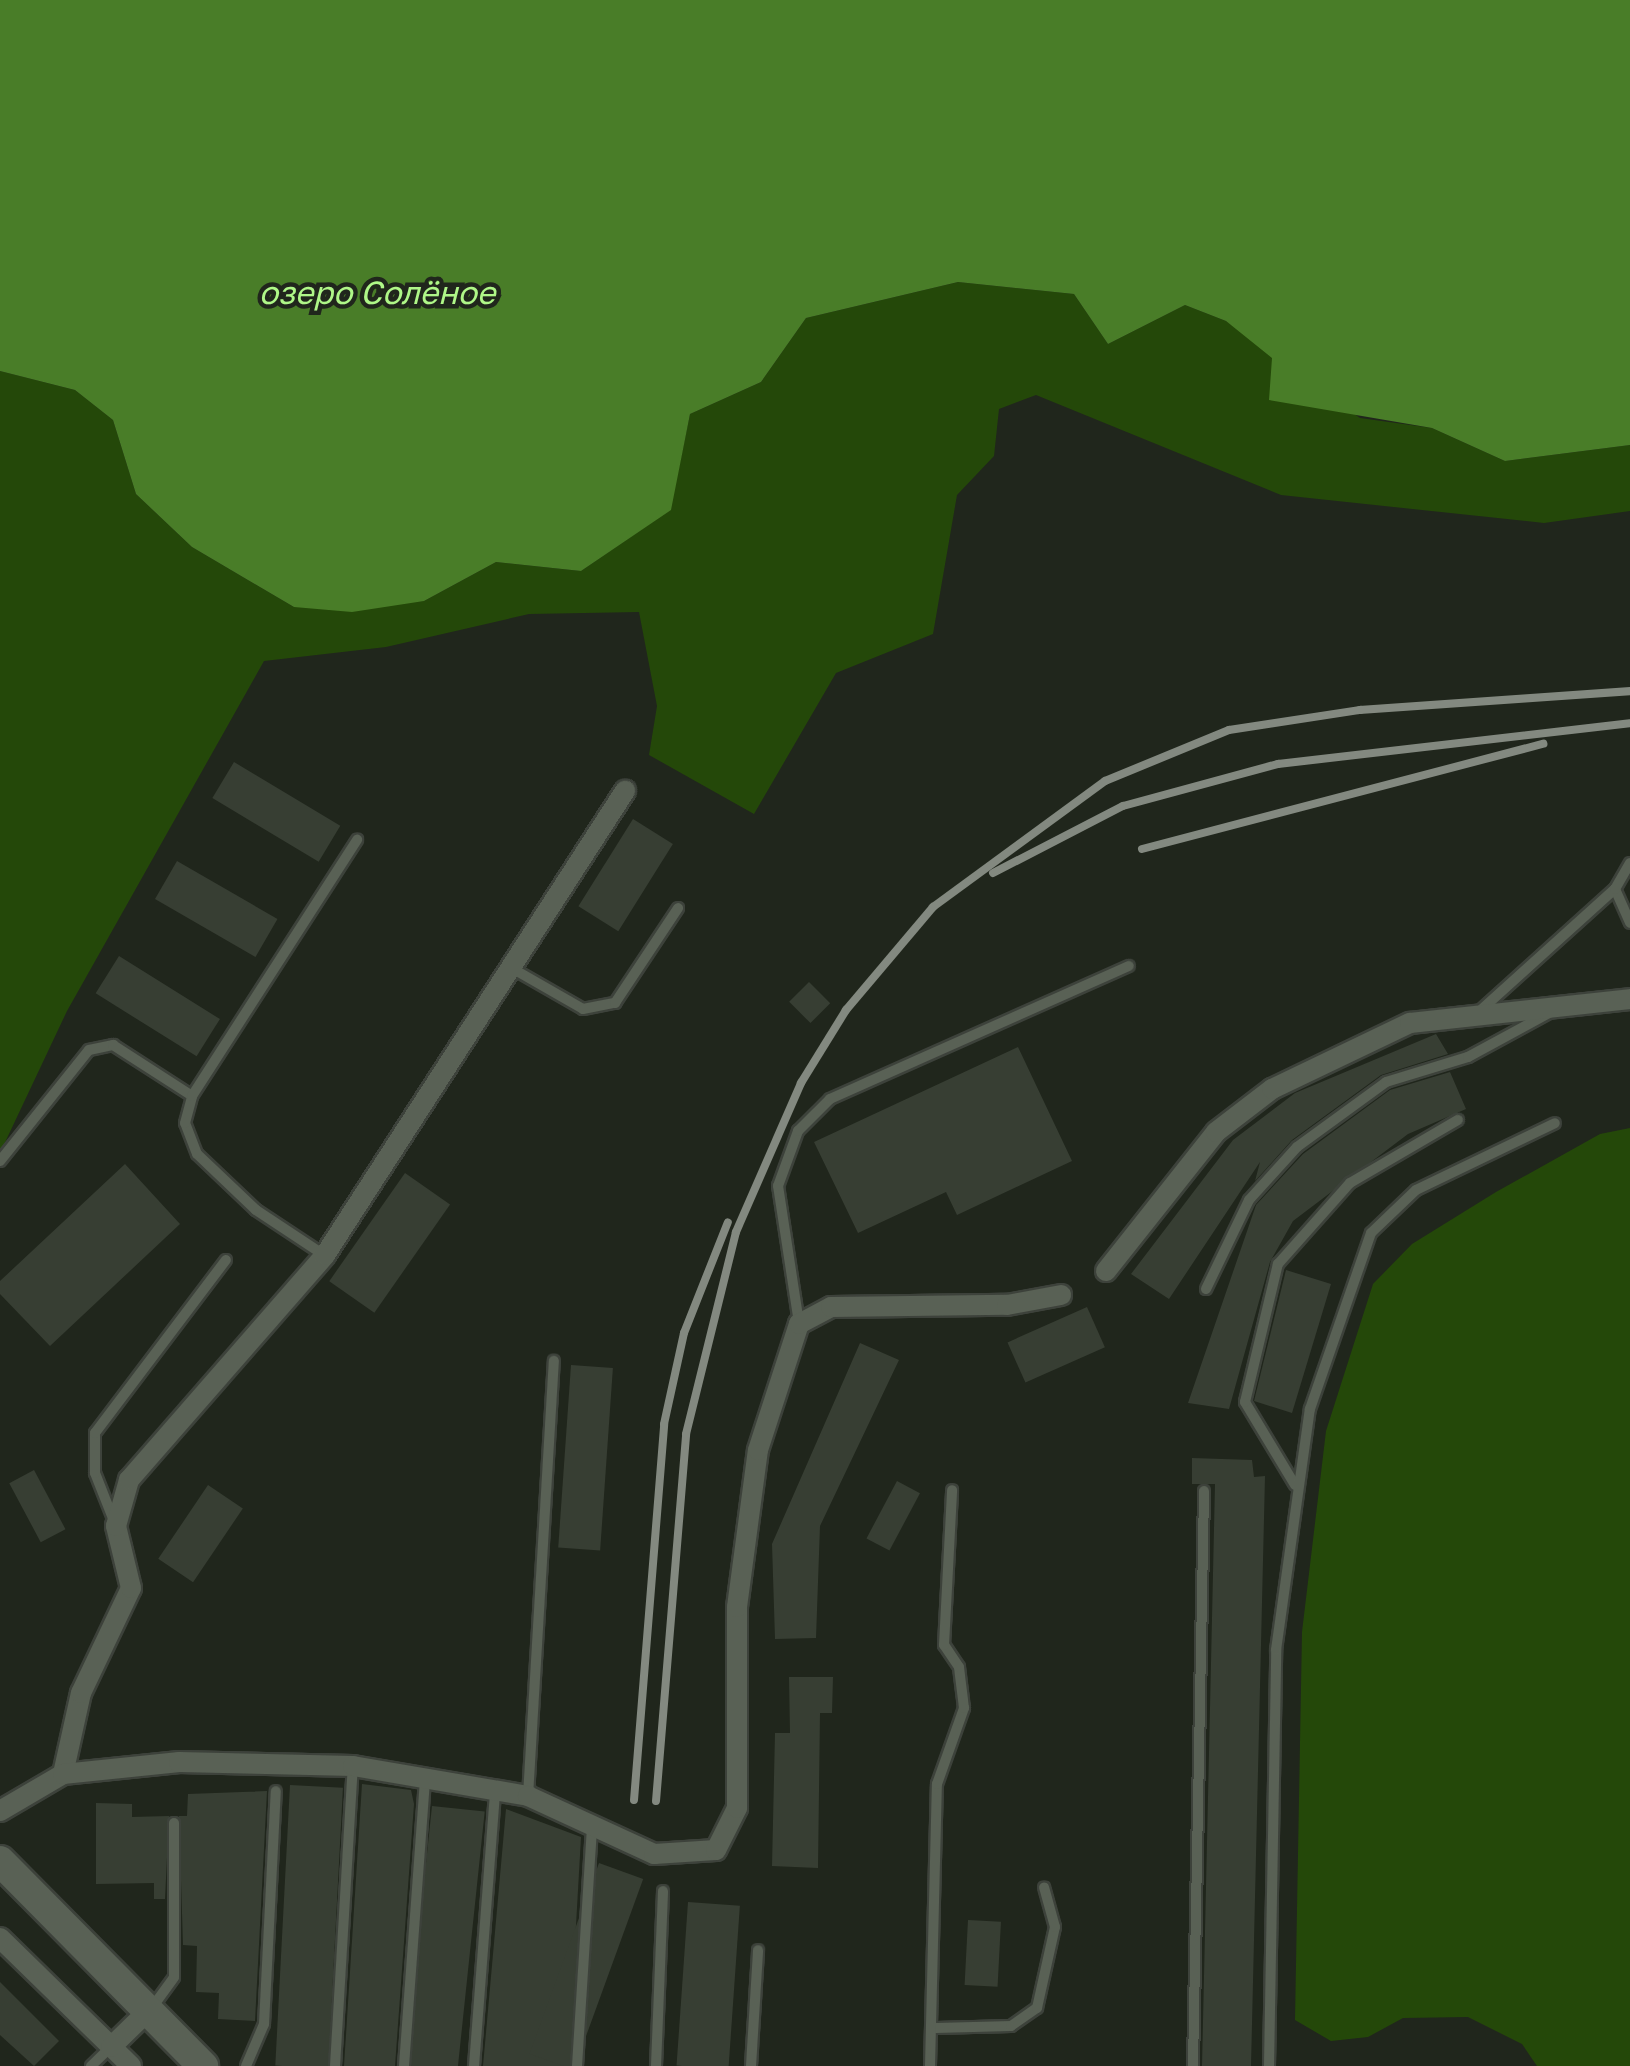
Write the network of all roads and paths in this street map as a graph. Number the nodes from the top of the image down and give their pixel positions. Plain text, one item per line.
1 (625, 792) dead end
2 (357, 840) dead end
3 (1630, 862) edge
4 (1615, 889) junction
5 (678, 908) dead end
6 (1630, 923) edge
7 (1129, 966) dead end
8 (515, 970) junction
9 (1630, 999) edge
10 (1567, 1003) junction
11 (1482, 1009) junction
12 (192, 1096) junction
13 (1458, 1120) dead end
14 (1555, 1123) dead end
15 (0, 1162) edge
16 (325, 1255) junction
17 (226, 1260) dead end
18 (1106, 1271) dead end
19 (1206, 1289) dead end
20 (1061, 1295) dead end
21 (799, 1324) junction
22 (554, 1362) dead end
23 (1294, 1485) junction
24 (952, 1490) dead end
25 (1204, 1491) dead end
26 (116, 1526) junction
27 (353, 1766) junction
28 (63, 1774) junction
29 (425, 1774) junction
30 (495, 1789) junction
31 (276, 1791) dead end
32 (528, 1796) junction
33 (0, 1810) edge
34 (174, 1823) dead end
35 (592, 1828) junction
36 (0, 1862) edge
37 (1044, 1886) dead end
38 (663, 1892) dead end
39 (0, 1938) edge
40 (758, 1950) dead end
41 (148, 2011) junction
42 (936, 2028) junction
43 (111, 2048) junction
44 (1270, 2048) junction
45 (90, 2066) edge
46 (132, 2066) edge
47 (203, 2066) edge
48 (246, 2066) edge
49 (335, 2066) edge
50 (404, 2066) edge
51 (474, 2066) edge
52 (577, 2066) edge
53 (656, 2066) edge
54 (751, 2066) edge
55 (930, 2066) edge
56 (1193, 2066) edge
57 (1269, 2066) edge
58 (1282, 2066) edge

1 - 8 street
2 - 12 lane
3 - 4 lane
4 - 6 lane
4 - 11 lane
5 - 8 lane
7 - 21 lane
8 - 16 street
9 - 10 street
10 - 11 street
10 - 19 lane
11 - 18 street
12 - 15 lane
12 - 16 lane
13 - 23 lane
14 - 23 lane
16 - 26 street
17 - 26 lane
20 - 21 street
21 - 35 street
22 - 32 lane
23 - 44 lane
24 - 42 lane
25 - 56 lane
26 - 28 street
27 - 28 street
27 - 29 street
27 - 49 lane
28 - 33 street
29 - 30 street
29 - 50 lane
30 - 32 street
30 - 51 lane
31 - 48 lane
32 - 35 street
34 - 41 lane
35 - 52 lane
36 - 41 main road
37 - 42 lane
38 - 53 lane
39 - 43 street
40 - 54 lane
41 - 43 street
41 - 47 main road
42 - 55 lane
43 - 45 lane
43 - 46 street
44 - 57 lane
44 - 58 lane

